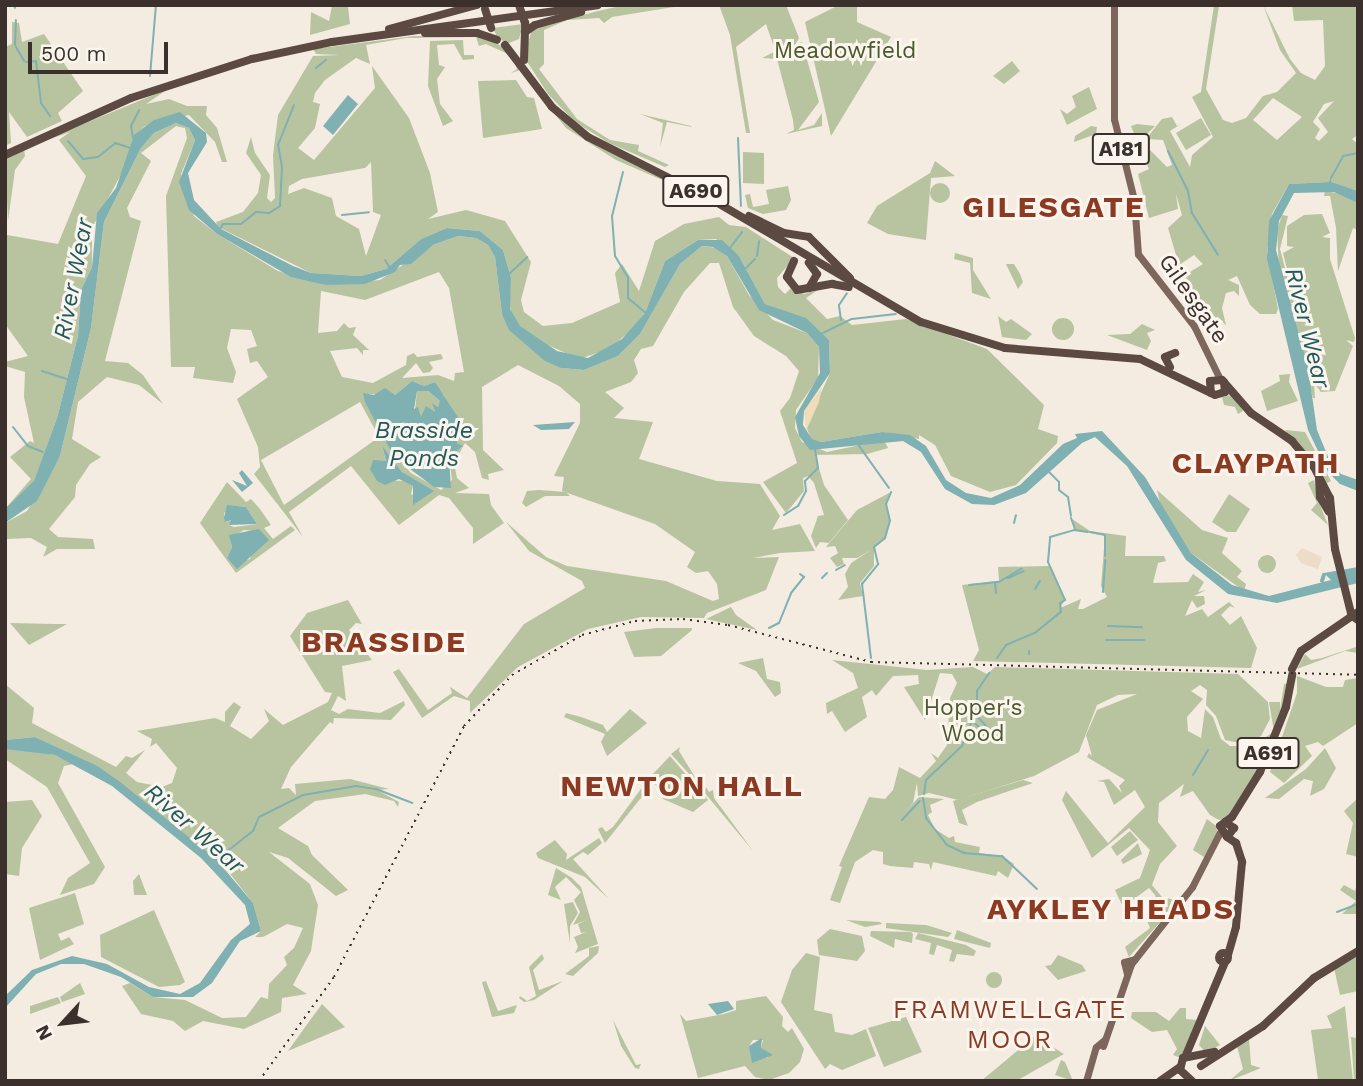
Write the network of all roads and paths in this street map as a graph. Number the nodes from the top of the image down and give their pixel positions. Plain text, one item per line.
1 (519, 5) edge
2 (572, 5) edge
3 (597, 5) edge
4 (608, 5) edge
5 (1114, 5) edge
6 (482, 6) edge
7 (524, 31) junction
8 (375, 34) junction
9 (501, 43) junction
10 (5, 153) edge
11 (731, 207) junction
12 (790, 247) junction
13 (857, 284) junction
14 (874, 298) junction
15 (1175, 353) dead end
16 (1215, 368) junction
17 (1165, 370) junction
18 (1222, 380) junction
19 (1210, 382) junction
20 (1211, 393) junction
21 (1223, 393) junction
22 (1235, 396) junction
23 (1356, 617) edge
24 (1294, 672) junction
25 (1226, 832) junction
26 (1358, 951) edge
27 (1311, 980) junction
28 (1196, 1052) junction
29 (1191, 1074) edge
30 (1086, 1081) edge
31 (1160, 1081) edge

1 - 7 highway, A690, bridge
2 - 8 highway
3 - 8 highway
4 - 7 highway
5 - 16 main road, Gilesgate / A181
6 - 8 highway
6 - 9 highway, A690, bridge
7 - 9 highway
7 - 11 highway, A690
8 - 9 highway
8 - 10 highway
9 - 12 highway, A690
11 - 13 highway, A690
11 - 13 highway
12 - 14 highway, A690
12 - 14 highway
13 - 17 highway, A690
14 - 17 highway, A690
15 - 17 highway
16 - 18 main road, Gilesgate / A181
16 - 19 main road, Gilesgate
17 - 19 highway, A690
17 - 20 highway, A690
18 - 19 highway, A690
18 - 21 highway
18 - 22 highway, A690
19 - 20 highway
20 - 21 highway, A690
21 - 22 highway, A690
22 - 23 highway, A690
23 - 24 highway, A691
24 - 25 highway, A691
24 - 25 highway, A691
25 - 28 highway
25 - 30 main road
26 - 27 highway
27 - 28 highway
27 - 29 highway
28 - 29 highway
28 - 29 highway
29 - 31 highway

